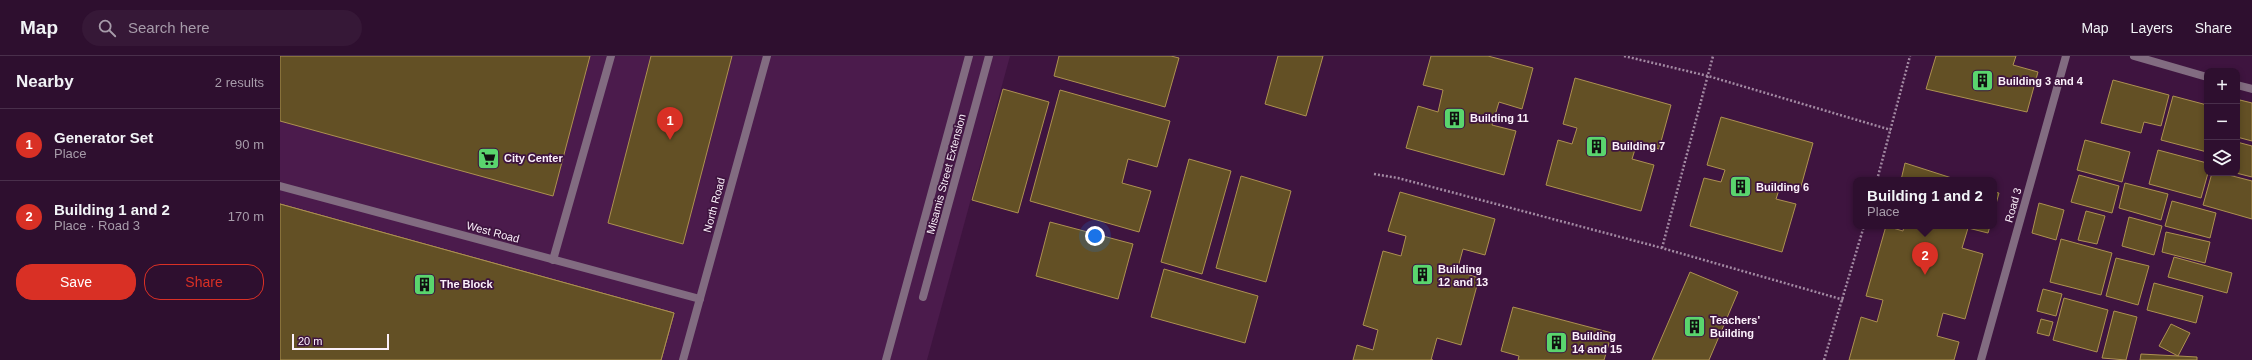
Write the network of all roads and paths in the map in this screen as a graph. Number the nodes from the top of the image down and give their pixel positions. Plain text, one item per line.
1 (610, 56) edge
2 (767, 56) edge
3 (969, 56) edge
4 (989, 56) edge
5 (1624, 56) edge
6 (1713, 56) edge
7 (1910, 56) edge
8 (2066, 56) edge
9 (2134, 56) edge
10 (2204, 75) edge
11 (1708, 76) junction
12 (2240, 86) edge
13 (2252, 89) edge
14 (1891, 130) junction
15 (1374, 174) dead end
16 (1878, 177) edge
17 (280, 186) edge
18 (1863, 229) edge
19 (1662, 248) junction
20 (553, 260) junction
21 (923, 297) dead end
22 (700, 299) junction
23 (1844, 300) junction
24 (683, 360) edge
25 (886, 360) edge
26 (1824, 360) edge
27 (1981, 360) edge

1 - 20 street
2 - 22 street, North Road
3 - 25 street
4 - 21 street, Misamis Street Extension
5 - 11 path
6 - 11 path
7 - 14 path
8 - 27 street, Road 3
9 - 10 street
11 - 14 path
11 - 19 path
12 - 13 street
14 - 16 path
15 - 19 path
17 - 20 street, West Road
18 - 23 path
19 - 23 path
20 - 22 street, West Road
22 - 24 street, North Road
23 - 26 path

